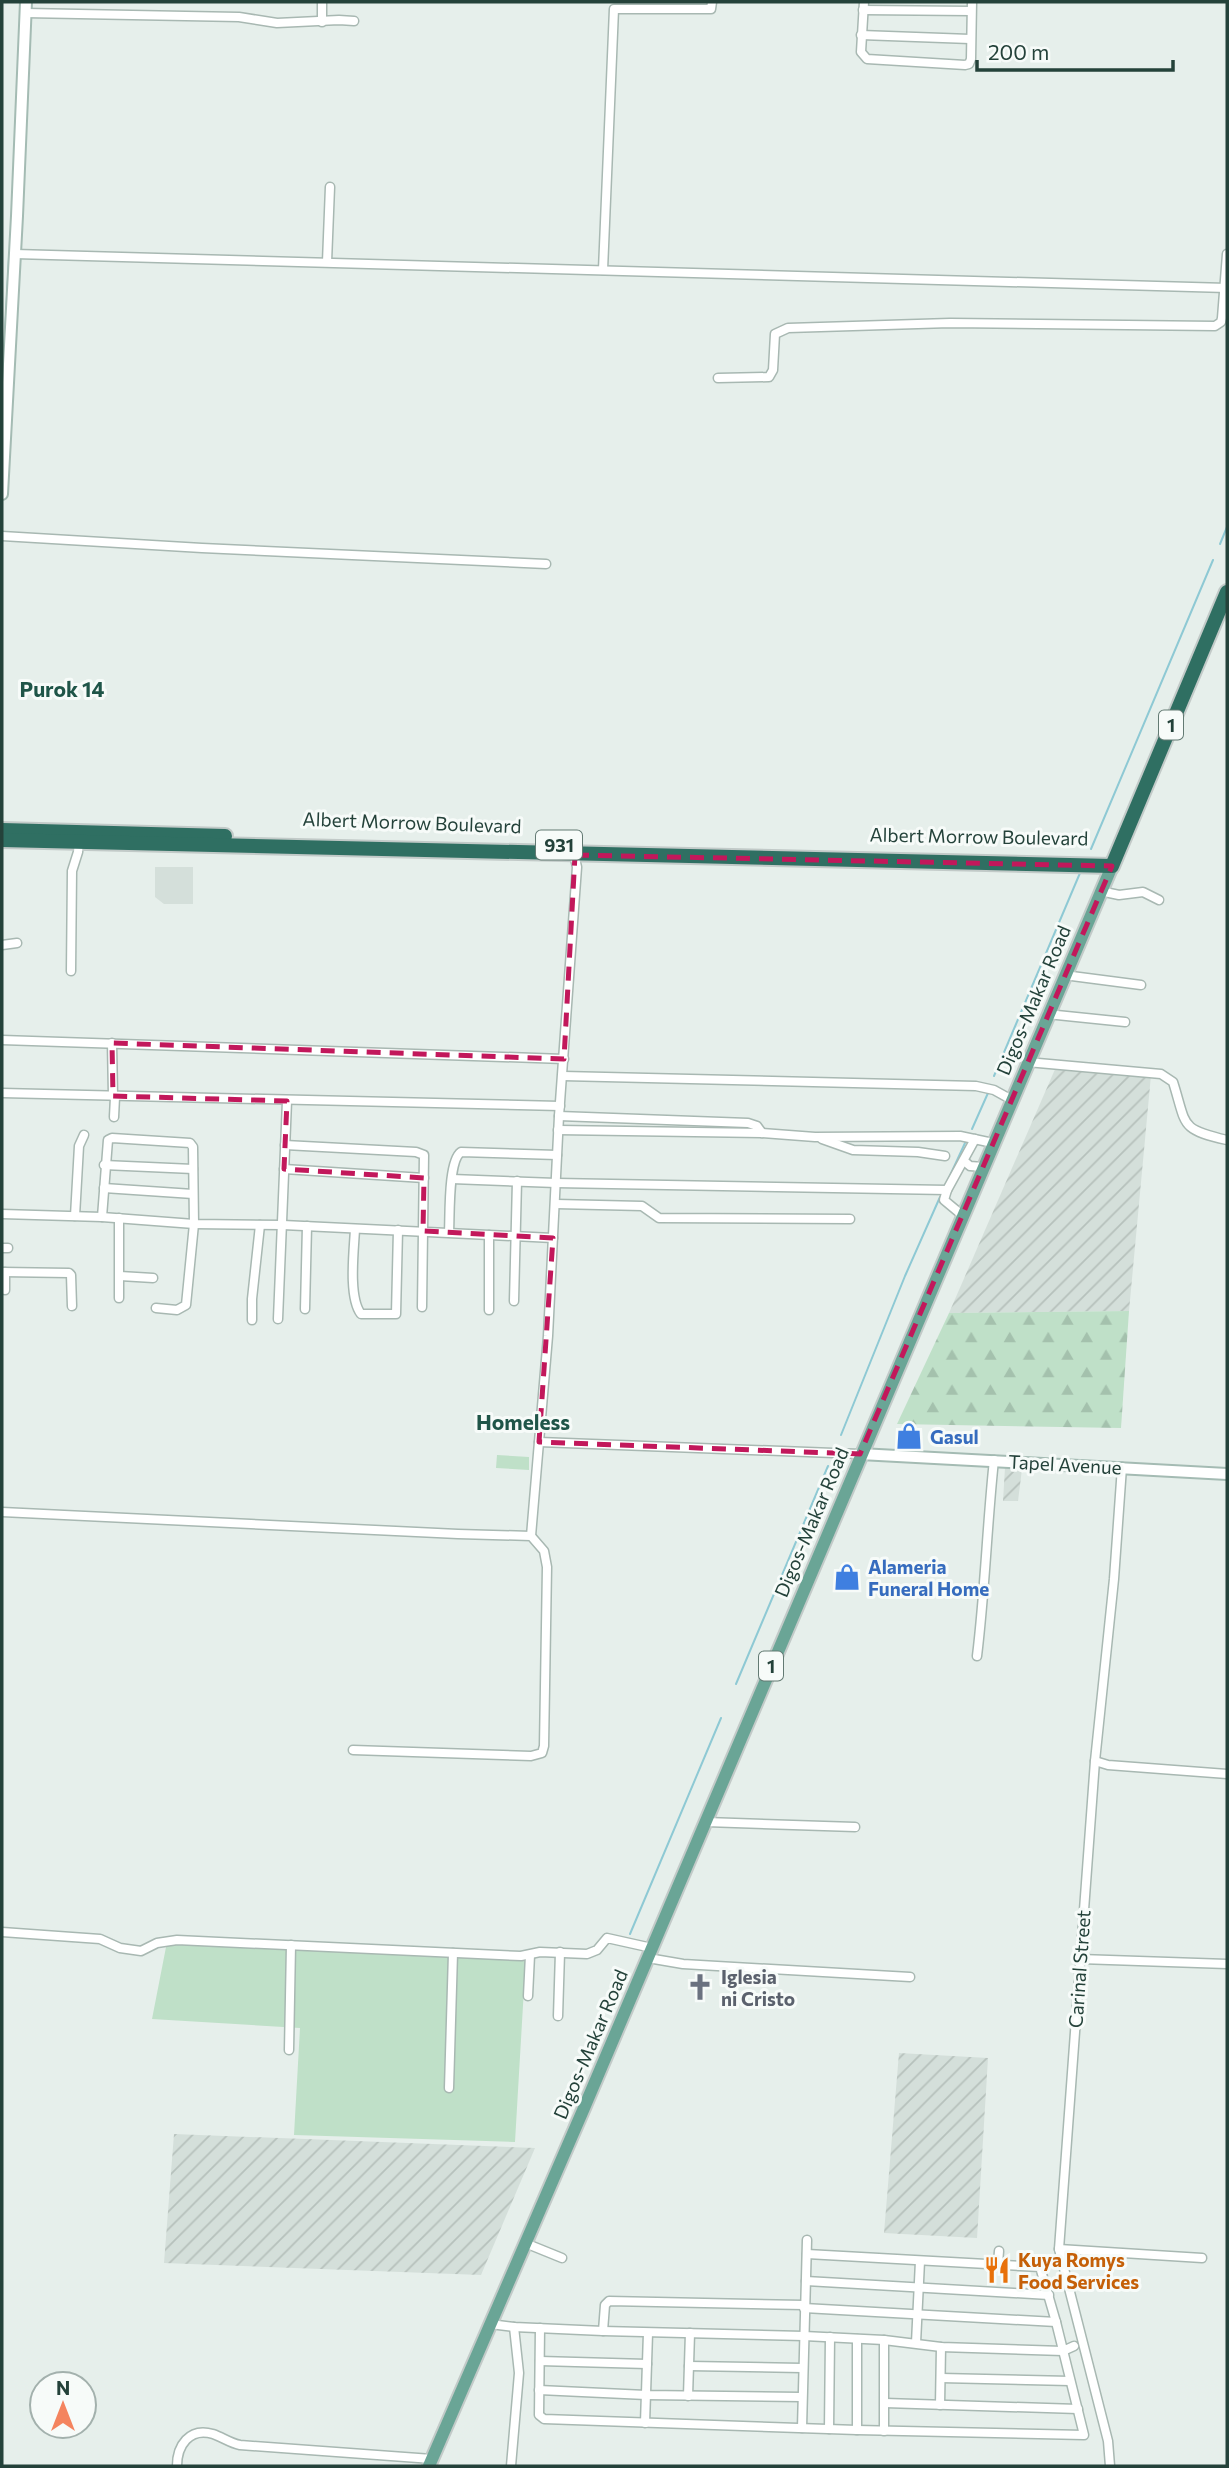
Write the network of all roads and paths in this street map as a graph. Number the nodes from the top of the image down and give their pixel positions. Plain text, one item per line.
1 (322, 2) edge
2 (712, 2) edge
3 (863, 6) edge
4 (889, 6) edge
5 (920, 6) edge
6 (947, 6) edge
7 (972, 6) edge
8 (26, 7) edge
9 (355, 21) dead end
10 (322, 22) junction
11 (861, 35) junction
12 (970, 39) junction
13 (330, 187) dead end
14 (15, 254) junction
15 (1227, 254) edge
16 (327, 262) junction
17 (603, 270) junction
18 (1226, 288) edge
19 (718, 378) dead end
20 (2, 494) edge
21 (2, 536) edge
22 (546, 564) dead end
23 (1227, 592) edge
24 (2, 830) edge
25 (2, 840) edge
26 (79, 842) junction
27 (574, 850) junction
28 (1114, 862) junction
29 (1100, 891) junction
30 (1159, 900) dead end
31 (18, 943) dead end
32 (2, 945) edge
33 (71, 971) dead end
34 (1064, 975) junction
35 (1141, 985) dead end
36 (1047, 1014) junction
37 (1125, 1022) dead end
38 (2, 1040) edge
39 (113, 1042) junction
40 (564, 1059) junction
41 (1027, 1062) junction
42 (563, 1076) junction
43 (2, 1093) edge
44 (114, 1097) junction
45 (1012, 1100) junction
46 (287, 1101) junction
47 (559, 1111) junction
48 (114, 1117) dead end
49 (558, 1130) junction
50 (762, 1133) junction
51 (84, 1135) dead end
52 (851, 1135) junction
53 (816, 1137) junction
54 (975, 1139) junction
55 (1227, 1140) edge
56 (993, 1143) junction
57 (285, 1144) junction
58 (853, 1150) junction
59 (557, 1155) junction
60 (945, 1156) dead end
61 (964, 1161) junction
62 (104, 1165) junction
63 (983, 1167) junction
64 (193, 1169) junction
65 (284, 1169) junction
66 (424, 1178) junction
67 (452, 1179) junction
68 (517, 1181) junction
69 (556, 1184) junction
70 (104, 1188) junction
71 (947, 1190) junction
72 (193, 1194) junction
73 (556, 1205) junction
74 (2, 1214) edge
75 (962, 1215) junction
76 (75, 1216) junction
77 (102, 1217) junction
78 (119, 1218) junction
79 (850, 1219) dead end
80 (194, 1224) junction
81 (260, 1225) junction
82 (283, 1225) junction
83 (307, 1226) junction
84 (355, 1229) junction
85 (398, 1230) junction
86 (423, 1231) junction
87 (449, 1232) junction
88 (489, 1235) junction
89 (515, 1237) junction
90 (553, 1238) junction
91 (4, 1272) edge
92 (120, 1276) junction
93 (153, 1278) dead end
94 (5, 1290) dead end
95 (119, 1298) dead end
96 (513, 1301) dead end
97 (72, 1306) dead end
98 (422, 1307) dead end
99 (156, 1308) dead end
100 (304, 1309) dead end
101 (489, 1310) dead end
102 (278, 1319) dead end
103 (252, 1320) dead end
104 (539, 1443) junction
105 (860, 1454) junction
106 (995, 1460) junction
107 (1122, 1467) junction
108 (1227, 1474) edge
109 (2, 1511) edge
110 (531, 1536) junction
111 (977, 1656) dead end
112 (353, 1750) dead end
113 (1095, 1761) junction
114 (1227, 1774) edge
115 (706, 1822) junction
116 (855, 1828) dead end
117 (2, 1932) edge
118 (291, 1945) junction
119 (560, 1952) junction
120 (453, 1953) junction
121 (650, 1953) junction
122 (530, 1955) junction
123 (1080, 1959) junction
124 (1227, 1964) edge
125 (910, 1977) dead end
126 (528, 1996) dead end
127 (558, 2016) dead end
128 (289, 2050) dead end
129 (449, 2088) dead end
130 (807, 2240) dead end
131 (525, 2243) junction
132 (1059, 2249) junction
133 (999, 2251) dead end
134 (807, 2254) junction
135 (562, 2258) dead end
136 (1202, 2258) dead end
137 (920, 2261) junction
138 (998, 2264) junction
139 (806, 2281) junction
140 (919, 2288) junction
141 (1049, 2295) junction
142 (804, 2306) junction
143 (917, 2315) junction
144 (1056, 2322) junction
145 (490, 2324) junction
146 (514, 2327) junction
147 (540, 2328) junction
148 (603, 2331) junction
149 (648, 2333) junction
150 (690, 2333) junction
151 (804, 2336) junction
152 (830, 2337) junction
153 (857, 2339) junction
154 (884, 2340) junction
155 (916, 2343) junction
156 (1074, 2346) dead end
157 (941, 2347) junction
158 (1063, 2351) junction
159 (540, 2361) junction
160 (647, 2364) junction
161 (689, 2365) junction
162 (802, 2368) junction
163 (941, 2378) junction
164 (1070, 2381) junction
165 (539, 2390) junction
166 (646, 2395) junction
167 (688, 2396) junction
168 (801, 2398) junction
169 (885, 2403) junction
170 (940, 2405) junction
171 (1078, 2409) junction
172 (645, 2423) junction
173 (802, 2428) junction
174 (829, 2429) junction
175 (857, 2430) junction
176 (884, 2431) junction
177 (431, 2463) edge
178 (177, 2466) edge
179 (511, 2466) edge
180 (1110, 2466) edge

1 - 10 street
2 - 17 street
3 - 4 street
3 - 11 street
4 - 5 street
5 - 6 street
6 - 7 street
7 - 12 street
8 - 10 street
8 - 14 street
9 - 10 street
11 - 12 street
11 - 12 street
13 - 16 street
14 - 16 street
14 - 20 street
15 - 18 street
16 - 17 street
17 - 18 street
18 - 19 street
21 - 22 street
23 - 28 highway, Digos-Makar Road / 1
24 - 27 highway, Albert Morrow Boulevard / 931
25 - 26 highway, Albert Morrow Boulevard / 931
26 - 27 highway, Albert Morrow Boulevard / 931
26 - 33 street
27 - 28 highway, Albert Morrow Boulevard / 931
27 - 40 street
28 - 29 main road, Digos-Makar Road / 1
29 - 30 street
29 - 34 main road, Digos-Makar Road / 1
31 - 32 street
34 - 35 street
34 - 36 main road, Digos-Makar Road / 1
36 - 37 street
36 - 41 main road, Digos-Makar Road / 1
38 - 39 street
39 - 40 street
39 - 44 street
40 - 42 street
41 - 45 main road, Digos-Makar Road / 1
41 - 55 street
42 - 45 street
42 - 47 street
43 - 44 street
44 - 46 street
44 - 48 street
45 - 56 main road, Digos-Makar Road / 1
46 - 47 street
46 - 57 street
47 - 49 street
47 - 50 street
49 - 50 street
49 - 59 street
50 - 53 street
51 - 76 street
52 - 53 street
52 - 54 street
52 - 58 street
53 - 58 street
54 - 56 street
54 - 61 street
56 - 63 main road, Digos-Makar Road / 1
57 - 65 street
57 - 66 street
58 - 60 street
59 - 67 street
59 - 69 street
61 - 63 street
61 - 71 street
62 - 64 street
62 - 64 street
62 - 70 street
63 - 75 main road, Digos-Makar Road / 1
64 - 72 street
65 - 66 street
65 - 82 street
66 - 86 street
67 - 68 street
67 - 87 street
68 - 69 street
68 - 89 street
69 - 71 street
69 - 73 street
70 - 72 street
70 - 77 street
71 - 75 street
72 - 80 street
73 - 79 street
73 - 90 street
74 - 76 street
75 - 105 main road, Digos-Makar Road / 1
76 - 77 street
77 - 78 street
78 - 80 street
78 - 92 street
80 - 81 street
80 - 99 street
81 - 82 street
81 - 103 street
82 - 83 street
82 - 102 street
83 - 84 street
83 - 100 street
84 - 85 street
84 - 85 street
85 - 86 street
86 - 87 street
86 - 98 street
87 - 88 street
88 - 89 street
88 - 101 street
89 - 90 street
89 - 96 street
90 - 104 street
91 - 94 street
91 - 97 street
92 - 93 street
92 - 95 street
104 - 105 street
104 - 110 street
105 - 106 street, Tapel Avenue
105 - 115 main road, Digos-Makar Road / 1
106 - 107 street, Tapel Avenue
106 - 111 street
107 - 108 street, Tapel Avenue
107 - 113 street, Carinal Street
109 - 110 street
110 - 112 street
113 - 114 street
113 - 123 street, Carinal Street
115 - 116 street
115 - 121 main road, Digos-Makar Road / 1
117 - 118 street
118 - 120 street
118 - 128 street
119 - 121 street
119 - 122 street
119 - 127 street
120 - 122 street
120 - 129 street
121 - 125 street
121 - 131 main road, Digos-Makar Road / 1
122 - 126 street
123 - 124 street
123 - 132 street, Carinal Street
130 - 134 street
131 - 135 street
131 - 145 main road, Digos-Makar Road / 1
132 - 136 street
132 - 180 street, Carinal Street
133 - 138 street
134 - 137 street
134 - 139 street
137 - 138 street
137 - 140 street
138 - 141 street
139 - 140 street
139 - 142 street
140 - 141 street
140 - 143 street
141 - 144 street
142 - 143 street
142 - 148 street
142 - 151 street
143 - 144 street
143 - 155 street
144 - 158 street
145 - 146 street
145 - 177 main road, Digos-Makar Road / 1
146 - 147 street
146 - 179 street
147 - 148 street
147 - 159 street
148 - 149 street
149 - 150 street
149 - 160 street
150 - 151 street
150 - 161 street
151 - 152 street
151 - 162 street
152 - 153 street
152 - 174 street
153 - 154 street
153 - 175 street
154 - 155 street
154 - 169 street
155 - 157 street
156 - 158 street
157 - 158 street
157 - 163 street
158 - 164 street
159 - 160 street
159 - 165 street
160 - 166 street
161 - 162 street
161 - 167 street
162 - 168 street
163 - 164 street
163 - 170 street
164 - 171 street
165 - 166 street
165 - 172 street
166 - 167 street
166 - 172 street
167 - 168 street
168 - 173 street
169 - 170 street
169 - 176 street
170 - 171 street
171 - 176 street
172 - 173 street
173 - 174 street
174 - 175 street
175 - 176 street
177 - 178 street

